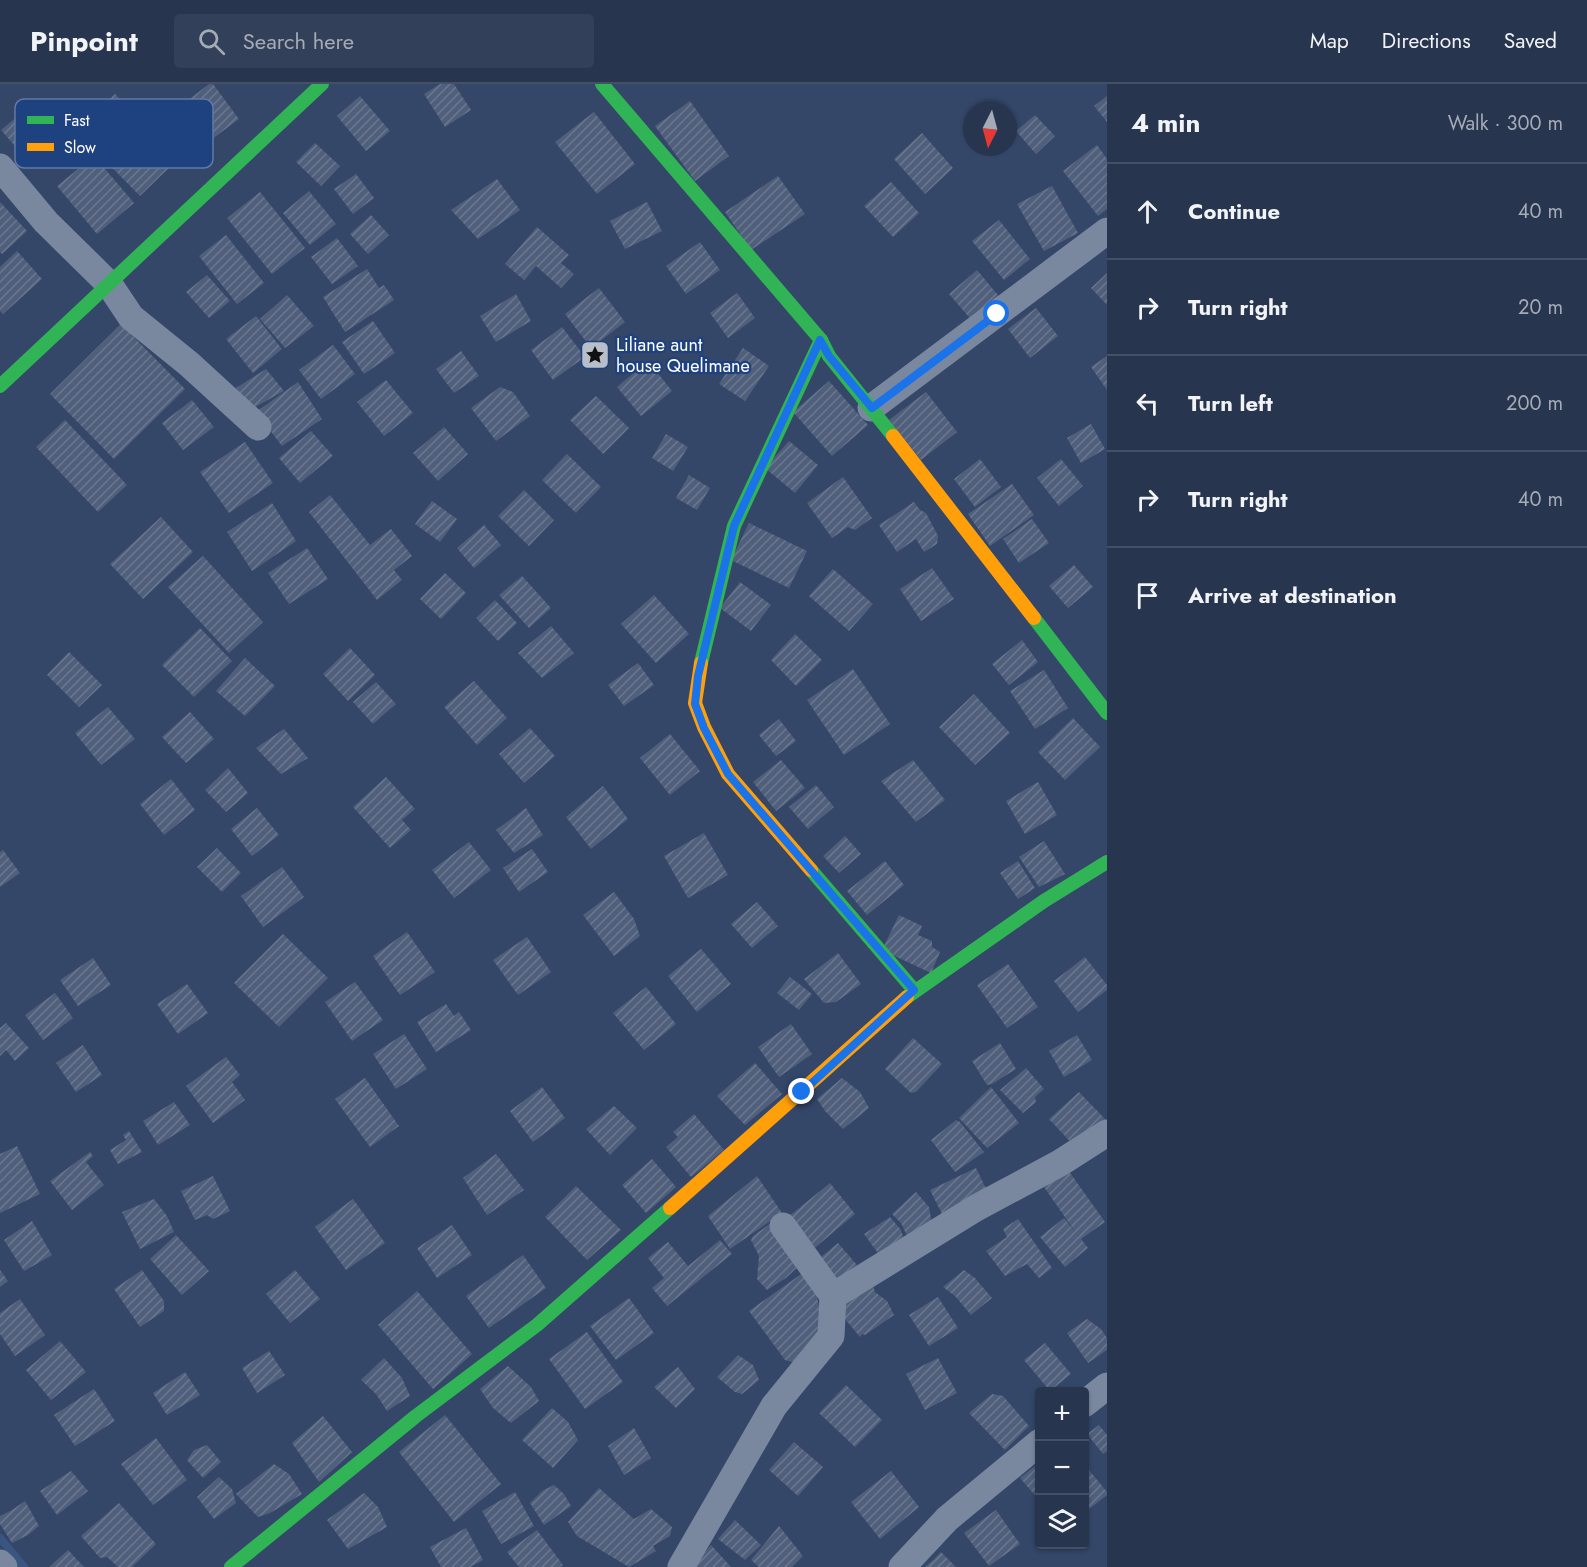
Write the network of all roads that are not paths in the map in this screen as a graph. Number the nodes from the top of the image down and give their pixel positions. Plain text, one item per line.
1 (322, 84) edge
2 (602, 84) edge
3 (0, 167) edge
4 (1107, 231) edge
5 (109, 284) junction
6 (820, 340) junction
7 (0, 387) edge
8 (872, 408) junction
9 (258, 427) dead end
10 (1107, 713) edge
11 (1107, 862) edge
12 (914, 990) junction
13 (1107, 1133) edge
14 (783, 1226) dead end
15 (833, 1296) junction
16 (1107, 1386) edge
17 (1089, 1400) edge
18 (1035, 1446) edge
19 (0, 1563) edge
20 (4, 1567) edge
21 (231, 1567) edge
22 (681, 1567) edge
23 (902, 1567) edge

1 - 5 street
2 - 6 street
3 - 5 street
4 - 8 street
5 - 7 street
5 - 9 street
6 - 8 street
6 - 12 street
8 - 10 street
11 - 12 street
12 - 21 street
13 - 15 street
14 - 15 street
15 - 22 street
16 - 17 street
18 - 23 street
19 - 20 street

